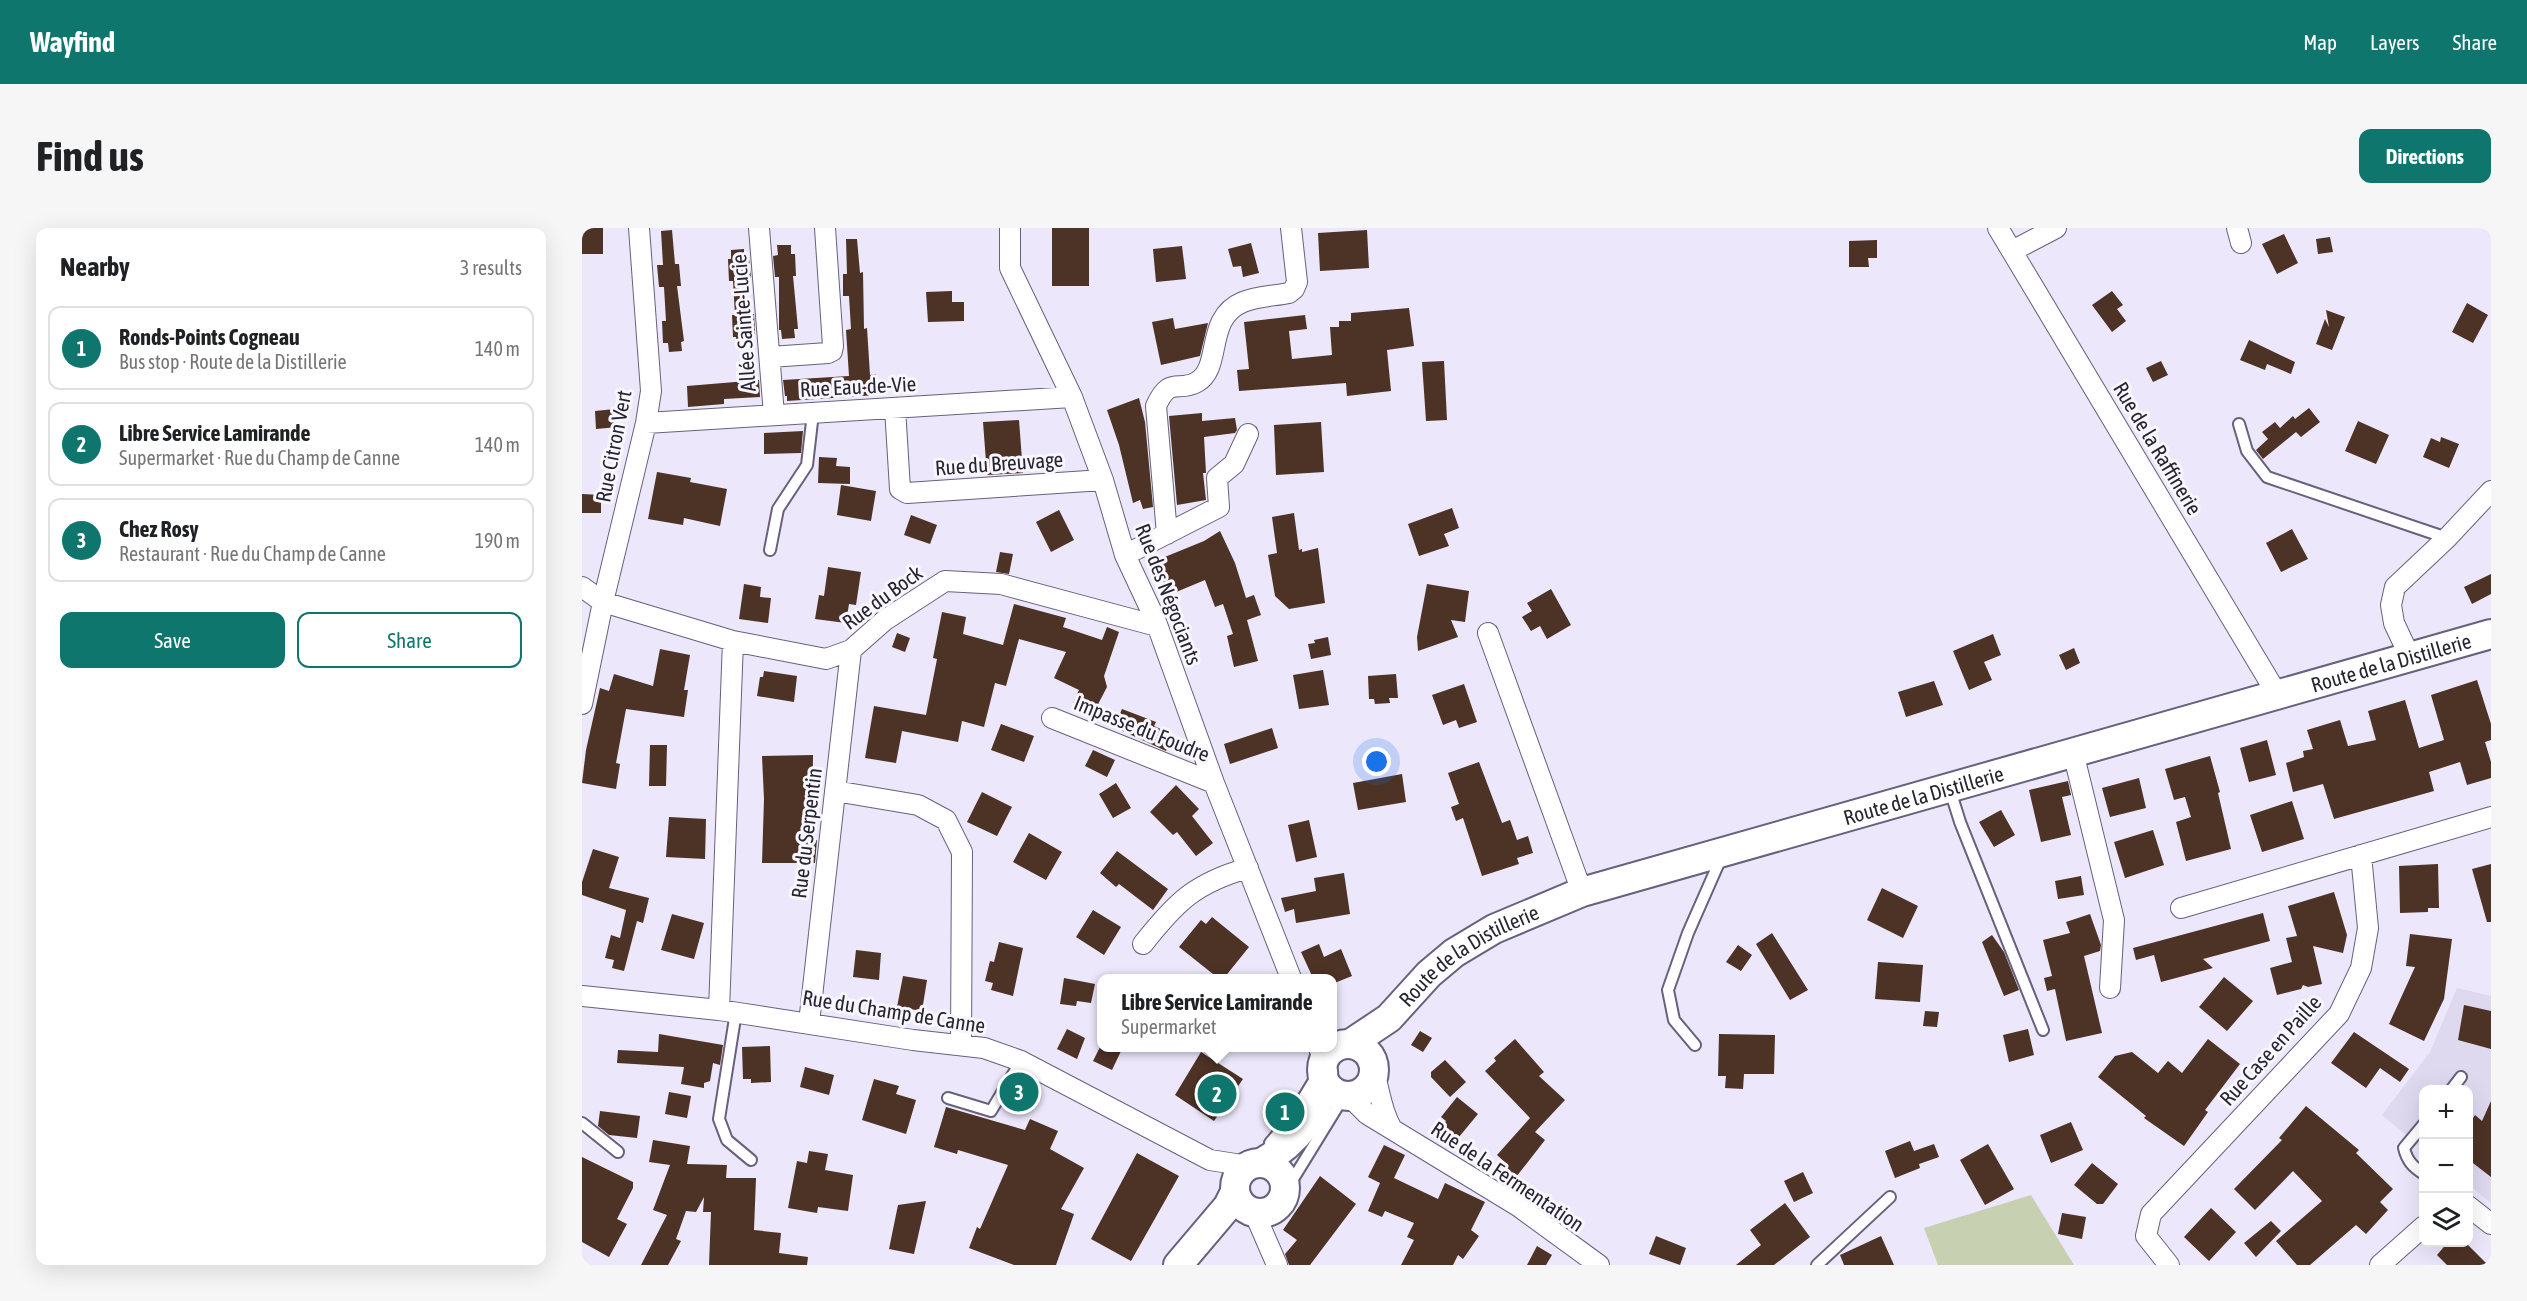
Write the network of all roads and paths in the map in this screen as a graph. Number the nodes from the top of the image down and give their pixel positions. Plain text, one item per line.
1 (639, 228) edge
2 (759, 228) edge
3 (825, 228) edge
4 (1010, 228) edge
5 (1291, 228) edge
6 (1998, 228) edge
7 (2056, 228) edge
8 (2012, 251) junction
9 (770, 357) junction
10 (1072, 397) junction
11 (895, 408) junction
12 (813, 413) junction
13 (774, 415) junction
14 (646, 423) junction
15 (2239, 424) dead end
16 (1248, 434) dead end
17 (1103, 480) junction
18 (2491, 491) edge
19 (1167, 534) junction
20 (2448, 538) junction
21 (770, 550) dead end
22 (1125, 555) junction
23 (582, 587) edge
24 (603, 602) junction
25 (1157, 626) junction
26 (1488, 633) dead end
27 (2491, 636) edge
28 (733, 641) junction
29 (851, 650) junction
30 (2409, 655) junction
31 (2277, 694) junction
32 (582, 704) edge
33 (1052, 718) dead end
34 (2073, 752) junction
35 (1214, 783) junction
36 (1950, 787) junction
37 (835, 791) junction
38 (2491, 817) edge
39 (1724, 852) junction
40 (2361, 855) junction
41 (1248, 868) junction
42 (1582, 892) junction
43 (2181, 908) dead end
44 (1143, 944) dead end
45 (1289, 974) edge
46 (2110, 988) dead end
47 (582, 996) edge
48 (727, 1011) junction
49 (1389, 1018) junction
50 (808, 1023) junction
51 (2043, 1030) dead end
52 (961, 1045) junction
53 (1695, 1045) dead end
54 (1337, 1049) edge
55 (1331, 1053) edge
56 (1021, 1061) junction
57 (1374, 1069) junction
58 (2461, 1077) dead end
59 (2454, 1085) edge
60 (1344, 1095) junction
61 (948, 1098) dead end
62 (1313, 1111) junction
63 (582, 1123) edge
64 (1391, 1127) junction
65 (2419, 1130) edge
66 (618, 1152) dead end
67 (751, 1160) dead end
68 (2419, 1171) edge
69 (1257, 1188) junction
70 (1890, 1197) dead end
71 (2473, 1209) edge
72 (2491, 1224) edge
73 (2419, 1230) edge
74 (1274, 1257) edge
75 (1178, 1265) edge
76 (1599, 1265) edge
77 (1816, 1265) edge
78 (2169, 1265) edge
79 (2380, 1265) edge

1 - 14 street, Rue Citron Vert
2 - 9 street, Allée Sainte-Lucie
3 - 9 street
4 - 10 street, Rue des Négociants
5 - 19 street
6 - 8 street, Rue de la Raffinerie
7 - 8 street
8 - 31 street, Rue de la Raffinerie
9 - 13 street, Allée Sainte-Lucie
10 - 11 street, Rue Eau-de-Vie
10 - 17 street, Rue des Négociants
11 - 12 street, Rue Eau-de-Vie
11 - 17 street, Rue du Breuvage
12 - 13 street, Rue Eau-de-Vie
12 - 21 lane
13 - 14 street, Rue Eau-de-Vie
14 - 24 street, Rue Citron Vert
15 - 20 lane
16 - 19 street
17 - 22 street, Rue des Négociants
18 - 20 street
19 - 22 street
20 - 30 street
22 - 25 street, Rue des Négociants
23 - 24 street, Rue du Bock
24 - 28 street, Rue du Bock
24 - 32 street, Rue Citron Vert
25 - 29 street, Rue du Bock
25 - 35 street, Rue des Négociants
26 - 42 street
27 - 30 street, Route de la Distillerie
28 - 29 street, Rue du Bock
28 - 48 street
29 - 37 street, Rue du Serpentin
30 - 31 street, Route de la Distillerie
31 - 34 street, Route de la Distillerie
33 - 35 street, Impasse du Foudre
34 - 36 street, Route de la Distillerie
34 - 46 street
35 - 41 street, Rue des Négociants
36 - 39 street, Route de la Distillerie
36 - 51 lane
37 - 50 street, Rue du Serpentin
37 - 52 street
38 - 40 street
39 - 42 street, Route de la Distillerie
39 - 53 lane
40 - 43 street
40 - 78 street, Rue Case en Paille
41 - 44 street
41 - 45 street, Rue des Négociants
42 - 49 street, Route de la Distillerie
47 - 48 street, Rue du Champ de Canne
48 - 50 street, Rue du Champ de Canne
48 - 67 lane
49 - 54 street, Route de la Distillerie
49 - 57 street, Route de la Distillerie
50 - 52 street, Rue du Champ de Canne
52 - 56 street, Rue du Champ de Canne
55 - 57 street
55 - 60 street
55 - 62 street
55 - 69 lane
56 - 61 lane
56 - 69 street, Rue du Champ de Canne
57 - 60 street
57 - 64 street
58 - 59 lane
60 - 62 street
60 - 64 street, Rue de la Fermentation
60 - 69 lane
62 - 69 street
63 - 66 lane
64 - 76 street, Rue de la Fermentation
65 - 68 lane
69 - 74 street
69 - 75 street
70 - 77 lane
71 - 72 street
73 - 79 street

